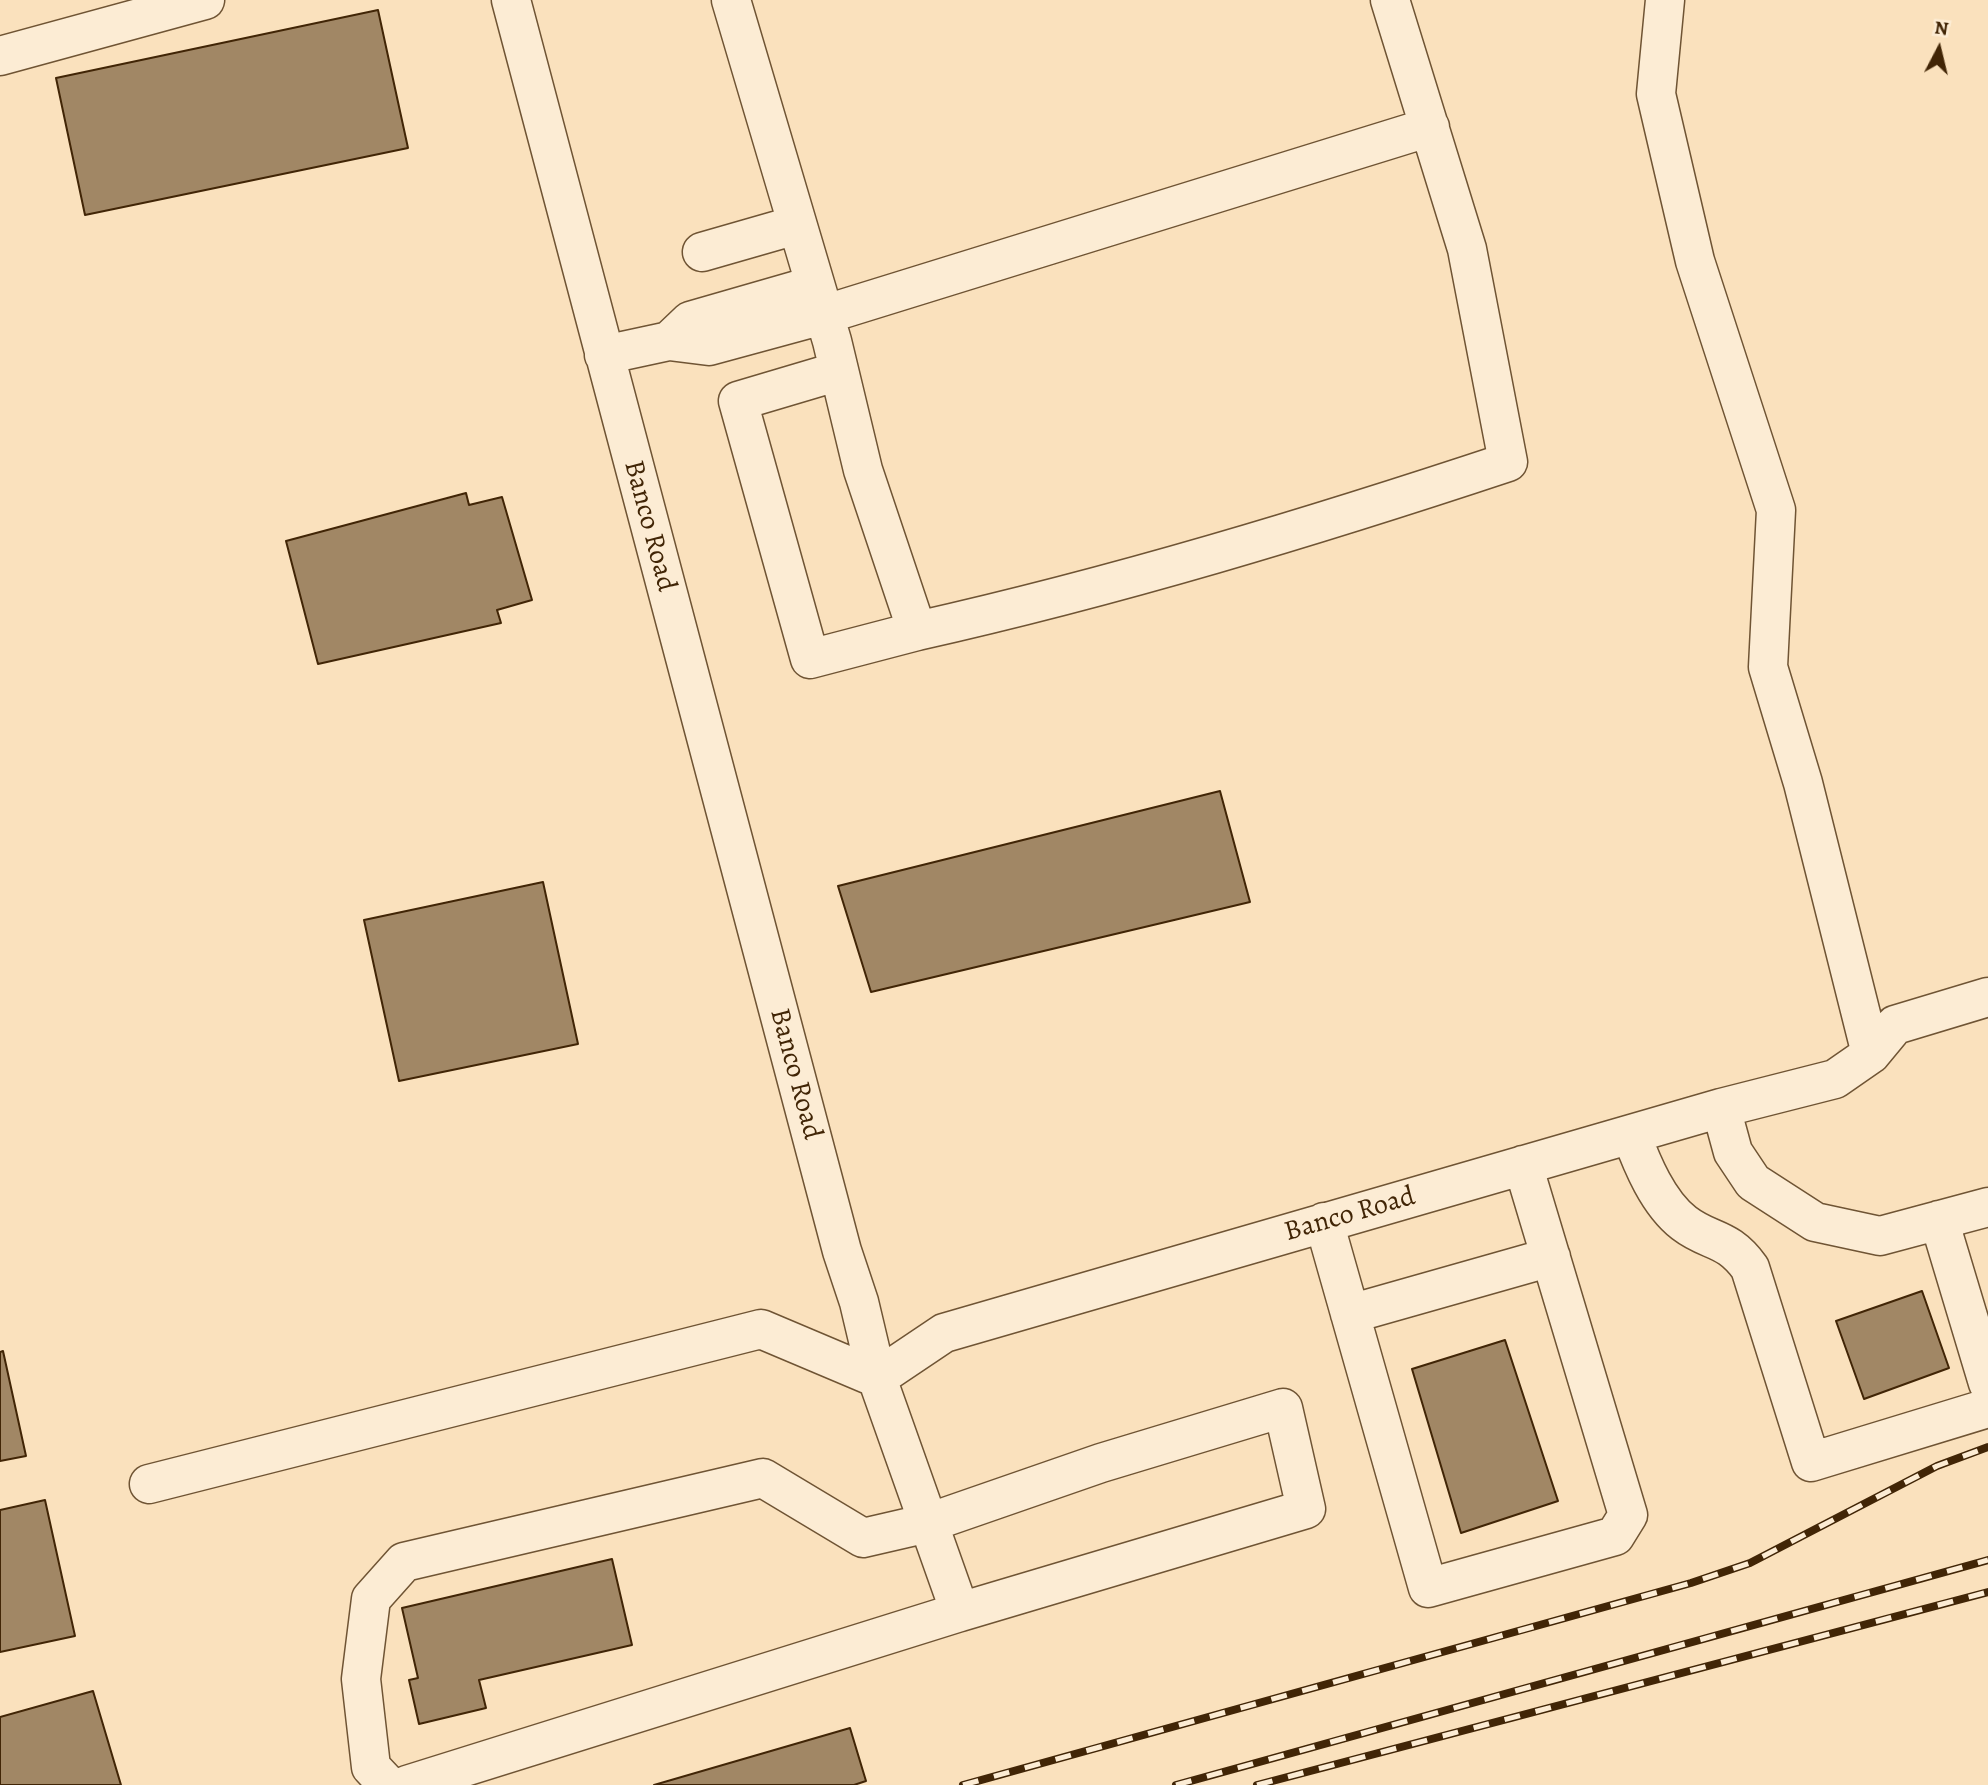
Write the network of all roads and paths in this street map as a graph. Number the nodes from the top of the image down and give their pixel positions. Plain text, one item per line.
1 (205, 0) edge
2 (510, 0) edge
3 (731, 0) edge
4 (1390, 0) edge
5 (1665, 0) edge
6 (0, 56) edge
7 (1430, 127) junction
8 (796, 225) junction
9 (702, 252) dead end
10 (819, 300) junction
11 (604, 355) junction
12 (839, 371) junction
13 (916, 631) junction
14 (1988, 997) edge
15 (1871, 1054) junction
16 (1721, 1108) junction
17 (1631, 1134) junction
18 (1523, 1165) junction
19 (1988, 1207) edge
20 (1940, 1220) junction
21 (1324, 1222) junction
22 (1551, 1257) junction
23 (1350, 1314) junction
24 (877, 1378) junction
25 (1988, 1383) edge
26 (1988, 1408) edge
27 (149, 1485) dead end
28 (928, 1523) junction
29 (960, 1612) junction
30 (388, 1785) edge
31 (407, 1785) edge

1 - 6 street
2 - 11 street, Banco Road
3 - 8 street
4 - 7 street
5 - 15 street
7 - 10 street
7 - 13 street
8 - 9 street
8 - 10 street
10 - 11 street
10 - 12 street
11 - 24 street, Banco Road
12 - 13 street
12 - 13 street
14 - 15 street, Banco Road
15 - 16 street, Banco Road
16 - 17 street, Banco Road
16 - 20 street
17 - 18 street, Banco Road
17 - 26 street
18 - 21 street, Banco Road
18 - 22 street
19 - 20 street
20 - 25 street
21 - 23 street
21 - 24 street, Banco Road
22 - 23 street
22 - 23 street
24 - 27 street
24 - 28 street
28 - 29 street
28 - 29 street
28 - 30 street
29 - 31 street

